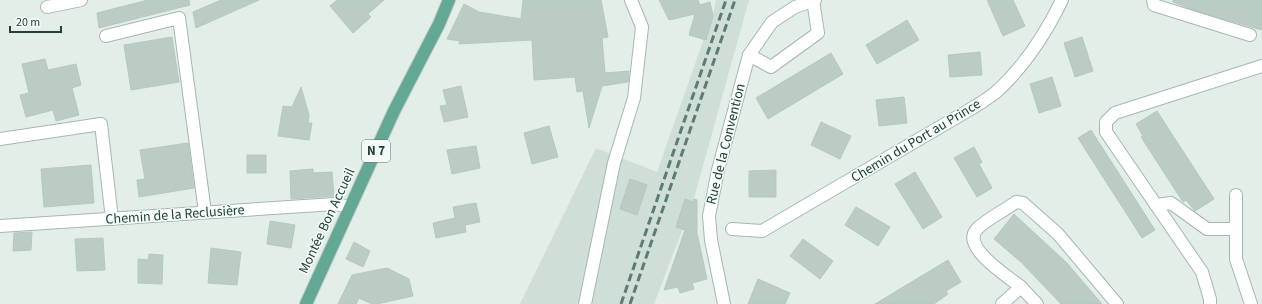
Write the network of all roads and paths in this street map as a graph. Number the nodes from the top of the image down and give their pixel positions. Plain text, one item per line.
1 (81, 0) edge
2 (449, 0) edge
3 (632, 0) edge
4 (814, 0) edge
5 (1062, 0) edge
6 (1153, 0) edge
7 (47, 8) dead end
8 (1250, 35) dead end
9 (106, 36) dead end
10 (749, 55) junction
11 (1262, 66) edge
12 (0, 139) edge
13 (1236, 195) dead end
14 (1156, 205) junction
15 (350, 207) junction
16 (205, 212) junction
17 (112, 220) junction
18 (0, 226) edge
19 (732, 228) dead end
20 (1236, 228) junction
21 (1021, 287) junction
22 (306, 304) edge
23 (585, 304) edge
24 (724, 304) edge
25 (1002, 304) edge
26 (1037, 304) edge
27 (1118, 304) edge
28 (1210, 304) edge
29 (1251, 304) edge

1 - 7 street
2 - 15 main road, Montée Bon Accueil / N 7
3 - 23 street
4 - 10 street, Rue de la Convention
4 - 10 street
5 - 19 street, Chemin du Port au Prince
6 - 8 street
9 - 16 street
10 - 24 street, Rue de la Convention
11 - 14 street
12 - 17 street
13 - 20 street
14 - 20 street
14 - 28 street
15 - 16 street, Chemin de la Reclusière
15 - 22 main road, Montée Bon Accueil / N 7
16 - 17 street, Chemin de la Reclusière
17 - 18 street, Chemin de la Reclusière
20 - 29 street
21 - 25 street
21 - 26 street
21 - 27 street

